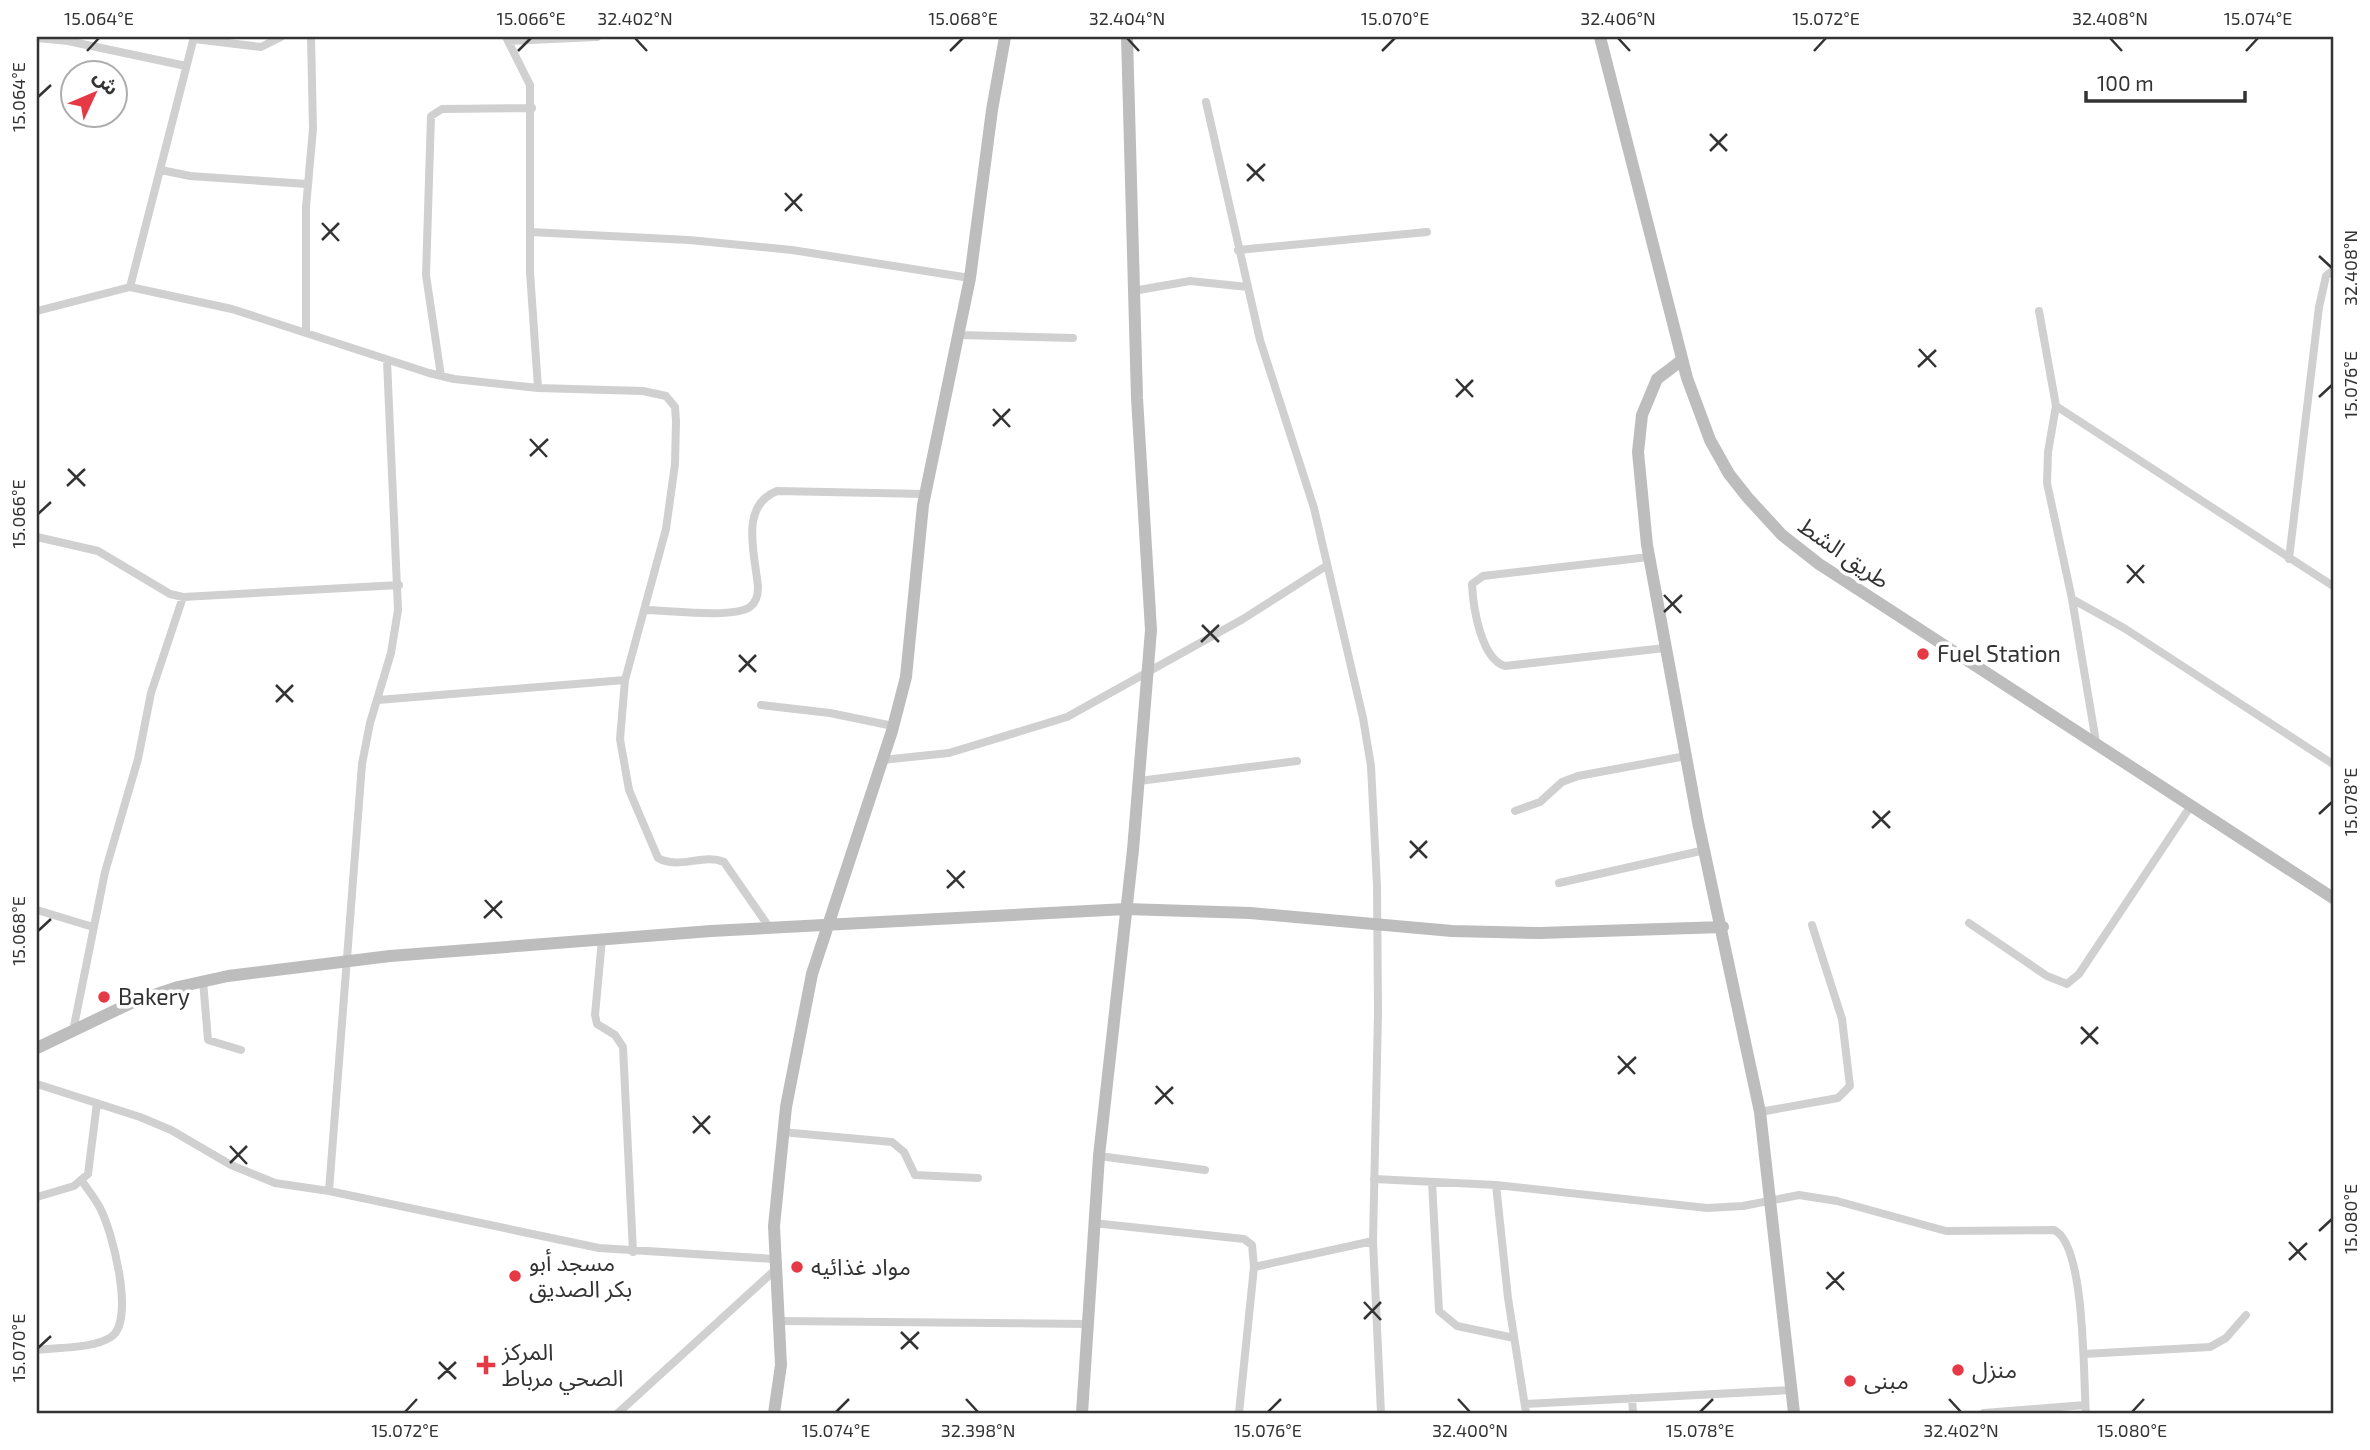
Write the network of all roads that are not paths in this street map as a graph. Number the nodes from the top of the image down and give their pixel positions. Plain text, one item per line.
1 (281, 37) edge
2 (311, 37) edge
3 (597, 37) edge
4 (1006, 37) edge
5 (1127, 37) edge
6 (1600, 37) edge
7 (37, 38) edge
8 (194, 38) edge
9 (507, 39) edge
10 (186, 66) junction
11 (1206, 102) dead end
12 (532, 108) junction
13 (161, 170) junction
14 (307, 184) junction
15 (530, 232) junction
16 (1427, 232) dead end
17 (1238, 250) junction
18 (2333, 270) edge
19 (970, 278) junction
20 (130, 287) junction
21 (1248, 287) junction
22 (1133, 291) junction
23 (37, 311) edge
24 (2039, 312) dead end
25 (306, 332) junction
26 (959, 335) junction
27 (1073, 338) dead end
28 (1682, 360) junction
29 (387, 361) junction
30 (441, 376) junction
31 (538, 388) junction
32 (2056, 406) junction
33 (925, 494) junction
34 (37, 537) edge
35 (1649, 556) junction
36 (2289, 559) junction
37 (1326, 566) junction
38 (399, 585) junction
39 (2333, 586) edge
40 (183, 597) junction
41 (2072, 599) junction
42 (644, 610) junction
43 (1665, 648) junction
44 (1149, 669) junction
45 (625, 680) junction
46 (378, 700) junction
47 (761, 705) dead end
48 (893, 726) junction
49 (2096, 743) junction
50 (1685, 756) junction
51 (882, 760) junction
52 (1297, 761) dead end
53 (2333, 764) edge
54 (1139, 781) junction
55 (2190, 807) junction
56 (1515, 811) dead end
57 (1705, 850) junction
58 (1559, 883) dead end
59 (2333, 898) edge
60 (1126, 909) junction
61 (37, 910) edge
62 (1969, 923) dead end
63 (827, 925) junction
64 (1376, 925) junction
65 (1812, 925) dead end
66 (93, 927) junction
67 (1723, 927) junction
68 (768, 928) junction
69 (602, 939) junction
70 (349, 960) junction
71 (203, 981) junction
72 (72, 1031) junction
73 (37, 1048) edge
74 (241, 1050) dead end
75 (37, 1084) edge
76 (97, 1103) junction
77 (1760, 1112) junction
78 (782, 1132) junction
79 (1099, 1156) junction
80 (1205, 1170) dead end
81 (978, 1178) dead end
82 (1374, 1179) junction
83 (82, 1181) junction
84 (1432, 1182) junction
85 (1496, 1185) junction
86 (329, 1191) junction
87 (37, 1197) edge
88 (1770, 1200) junction
89 (1093, 1223) junction
90 (1373, 1241) junction
91 (633, 1252) junction
92 (774, 1265) junction
93 (1254, 1267) junction
94 (2246, 1315) dead end
95 (780, 1321) junction
96 (1088, 1324) junction
97 (1514, 1338) junction
98 (37, 1350) edge
99 (2084, 1354) junction
100 (1792, 1390) junction
101 (1632, 1398) junction
102 (1525, 1404) junction
103 (2085, 1409) edge
104 (618, 1413) edge
105 (774, 1413) edge
106 (1082, 1413) edge
107 (1239, 1413) edge
108 (1381, 1413) edge
109 (1526, 1413) edge
110 (1633, 1413) edge
111 (1794, 1413) edge
112 (1984, 1413) edge

1 - 8 street
2 - 14 street
3 - 9 street
4 - 19 street
5 - 22 street
6 - 28 street, طريق الشط
7 - 10 street
8 - 10 street
9 - 12 street
10 - 13 street
11 - 17 street
12 - 15 street
12 - 30 street
13 - 14 street
13 - 20 street
14 - 25 street
15 - 19 street
15 - 31 street
16 - 17 street
17 - 21 street
18 - 36 street
19 - 26 street
20 - 23 street
20 - 25 street
21 - 22 street
21 - 37 street
22 - 44 street
24 - 32 street
25 - 29 street
26 - 27 street
26 - 33 street
28 - 35 street
28 - 49 street, طريق الشط
29 - 30 street
29 - 38 street
30 - 31 street
31 - 42 street
32 - 36 street
32 - 41 street
33 - 42 street
33 - 48 street
34 - 40 street
35 - 43 street
35 - 43 street
36 - 39 street
37 - 44 street
37 - 64 street
38 - 40 street
38 - 46 street
40 - 66 street
41 - 49 street
41 - 53 street
42 - 45 street
43 - 50 street
44 - 51 street
44 - 54 street
45 - 46 street
45 - 68 street
46 - 70 street
47 - 48 street
48 - 51 street
49 - 55 street, طريق الشط
50 - 56 street
50 - 57 street
51 - 63 street
52 - 54 street
54 - 60 street
55 - 59 street, طريق الشط
55 - 62 street
57 - 58 street
57 - 67 street
60 - 63 street
60 - 64 street
60 - 79 street
61 - 66 street
63 - 68 street
63 - 78 street
64 - 67 street
64 - 82 street
65 - 77 street
66 - 72 street
67 - 77 street
68 - 69 street
69 - 70 street
69 - 91 street
70 - 71 street
70 - 86 street
71 - 72 street
71 - 74 street
72 - 73 street
75 - 76 street
76 - 83 street
76 - 86 street
77 - 88 street
78 - 81 street
78 - 92 street
79 - 80 street
79 - 89 street
82 - 84 street
82 - 90 street
83 - 87 street
83 - 98 street
84 - 85 street
84 - 97 street
85 - 88 street
85 - 97 street
86 - 91 street
88 - 99 street
88 - 100 street
89 - 93 street
89 - 96 street
90 - 93 street
90 - 108 street
91 - 92 street
92 - 95 street
92 - 104 street
93 - 107 street
94 - 99 street
95 - 96 street
95 - 105 street
96 - 106 street
97 - 102 street
99 - 103 street
100 - 101 street
100 - 111 street
101 - 102 street
101 - 110 street
102 - 109 street
103 - 112 street

